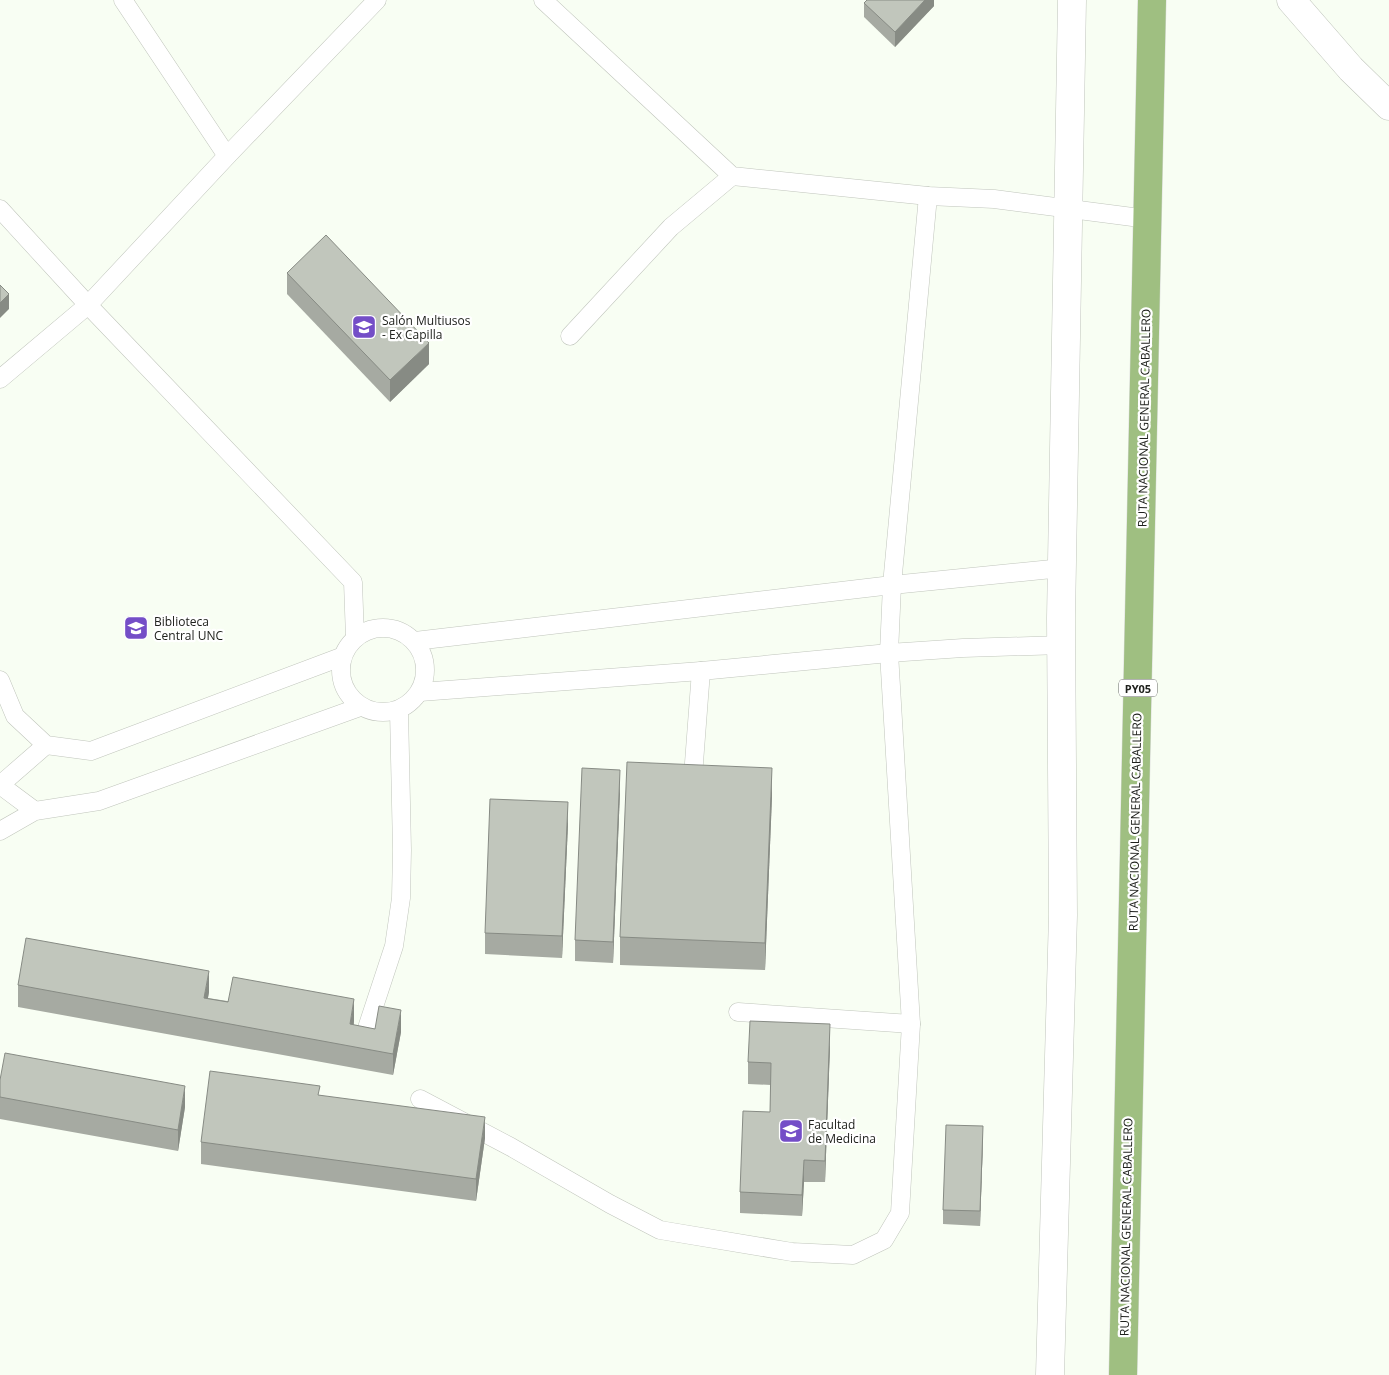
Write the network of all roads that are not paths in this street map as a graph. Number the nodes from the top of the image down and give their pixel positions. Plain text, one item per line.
1 (123, 0) edge
2 (377, 0) edge
3 (543, 0) edge
4 (1072, 0) edge
5 (1152, 0) edge
6 (1292, 0) edge
7 (1314, 0) edge
8 (1333, 48) junction
9 (1389, 106) edge
10 (227, 156) junction
11 (732, 176) junction
12 (928, 196) junction
13 (0, 209) edge
14 (1068, 209) junction
15 (1148, 219) junction
16 (88, 305) junction
17 (570, 336) dead end
18 (0, 379) edge
19 (1062, 568) junction
20 (892, 585) junction
21 (355, 638) junction
22 (415, 641) junction
23 (1062, 645) junction
24 (889, 653) junction
25 (342, 657) junction
26 (701, 671) junction
27 (0, 680) edge
28 (420, 692) junction
29 (360, 707) junction
30 (399, 710) junction
31 (46, 745) junction
32 (693, 776) edge
33 (0, 785) edge
34 (35, 811) junction
35 (0, 831) edge
36 (738, 1012) dead end
37 (911, 1024) junction
38 (366, 1031) edge
39 (420, 1099) dead end
40 (1050, 1375) edge
41 (1123, 1375) edge

1 - 10 lane
2 - 10 lane
3 - 11 lane
4 - 14 street
5 - 15 highway, RUTA NACIONAL GENERAL CABALLERO / PY05
6 - 8 street
7 - 8 street
8 - 9 street
10 - 16 lane
11 - 12 lane
11 - 17 lane
12 - 14 lane
12 - 20 lane
13 - 16 lane
14 - 15 lane
14 - 19 street
15 - 41 highway, RUTA NACIONAL GENERAL CABALLERO / PY05
16 - 18 lane
16 - 21 lane
19 - 20 lane
19 - 23 street
20 - 22 lane
20 - 24 lane
21 - 22 lane
21 - 25 lane
22 - 28 lane
23 - 24 lane
23 - 40 street
24 - 26 lane
24 - 37 lane
25 - 29 lane
25 - 31 lane
26 - 28 lane
26 - 32 lane
27 - 31 lane
28 - 30 lane
29 - 30 lane
29 - 34 lane
30 - 38 lane
31 - 33 lane
33 - 34 lane
34 - 35 lane
36 - 37 lane
37 - 39 lane

